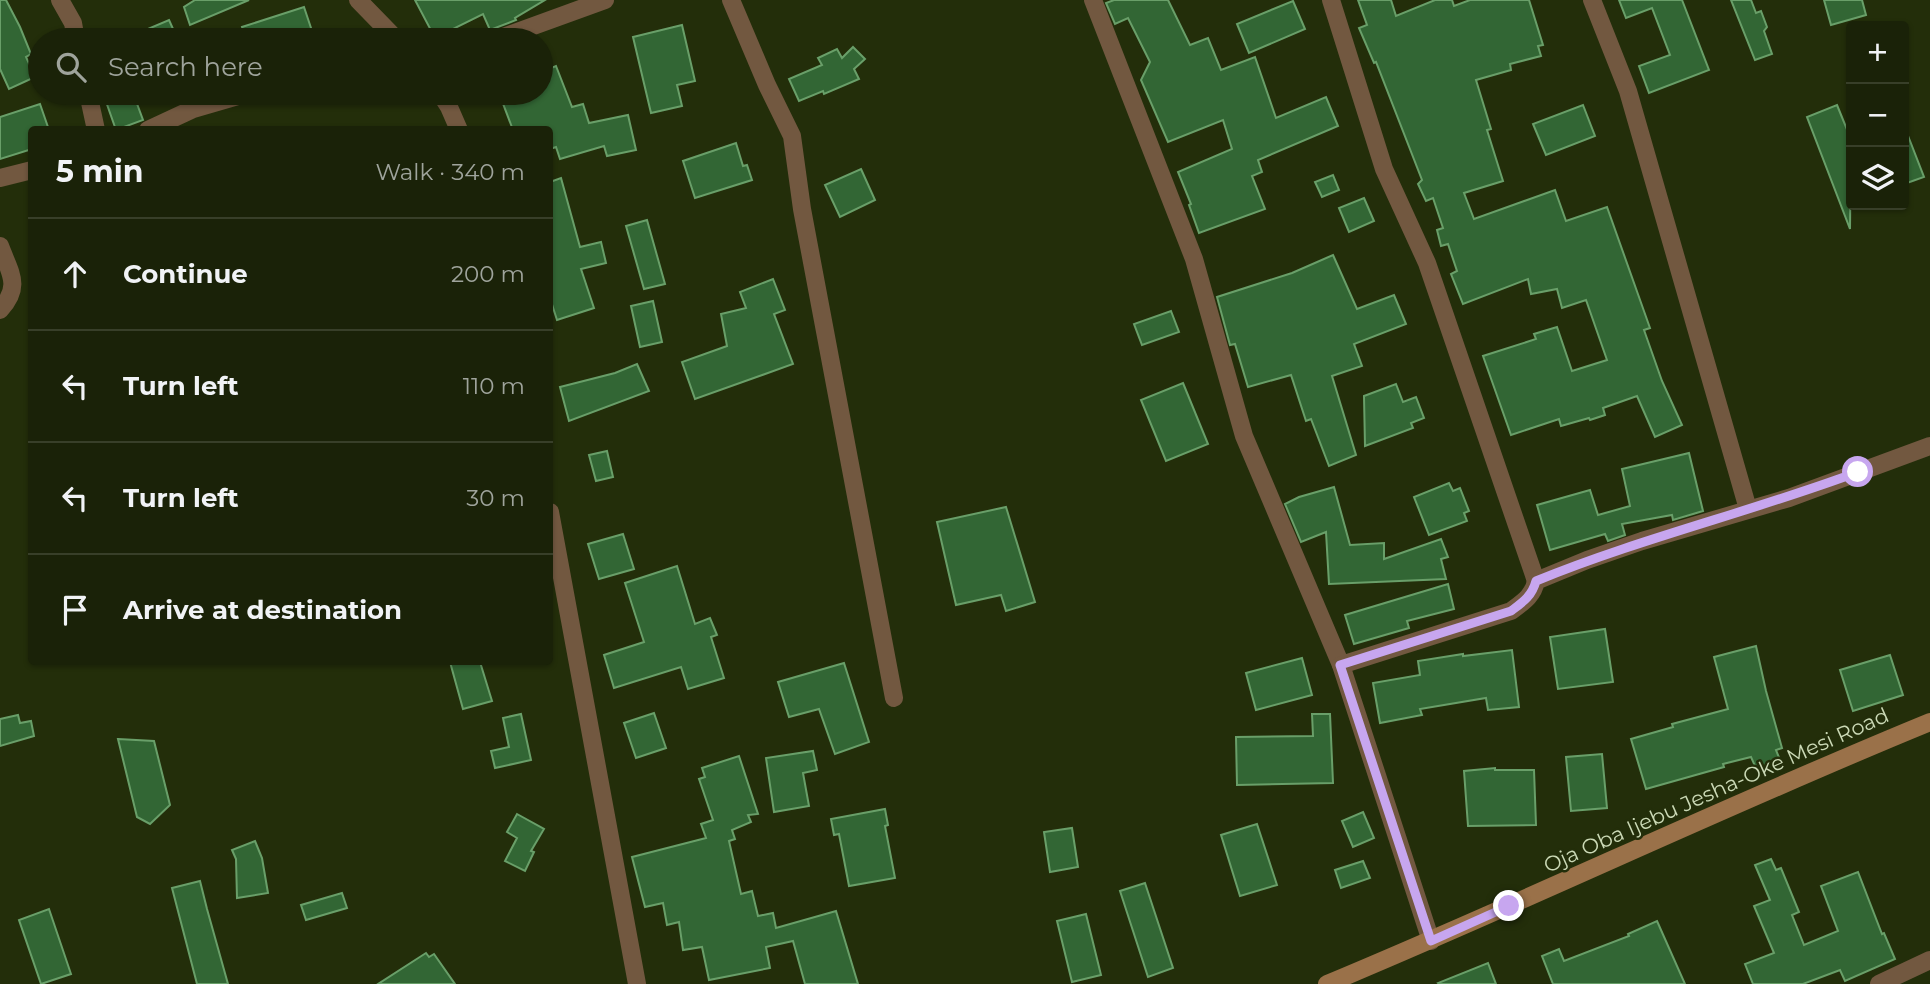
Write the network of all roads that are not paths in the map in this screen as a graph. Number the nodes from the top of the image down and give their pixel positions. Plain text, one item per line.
1 (60, 0) edge
2 (358, 0) edge
3 (604, 0) edge
4 (731, 0) edge
5 (1093, 0) edge
6 (1331, 0) edge
7 (1592, 0) edge
8 (74, 28) edge
9 (385, 28) edge
10 (528, 28) edge
11 (91, 105) edge
12 (207, 105) edge
13 (448, 105) edge
14 (95, 126) edge
15 (157, 126) edge
16 (457, 126) edge
17 (28, 171) edge
18 (0, 178) edge
19 (0, 246) edge
20 (0, 310) edge
21 (1930, 446) edge
22 (1748, 509) junction
23 (553, 528) edge
24 (1536, 581) junction
25 (1340, 665) junction
26 (894, 698) dead end
27 (1930, 722) edge
28 (1431, 941) junction
29 (1930, 960) edge
30 (637, 984) edge
31 (1327, 984) edge
32 (1879, 984) edge

1 - 8 street
2 - 9 street
3 - 10 street
4 - 26 street
5 - 25 street
6 - 24 street
7 - 22 street
11 - 14 street
12 - 15 street
13 - 16 street
17 - 18 street
19 - 20 street
21 - 22 street
22 - 24 street
23 - 30 street
24 - 25 street
25 - 28 street
27 - 28 main road, Oja Oba Ijebu Jesha-Oke Mesi Road
28 - 31 main road, Oja Oba Ijebu Jesha-Oke Mesi Road
29 - 32 street

